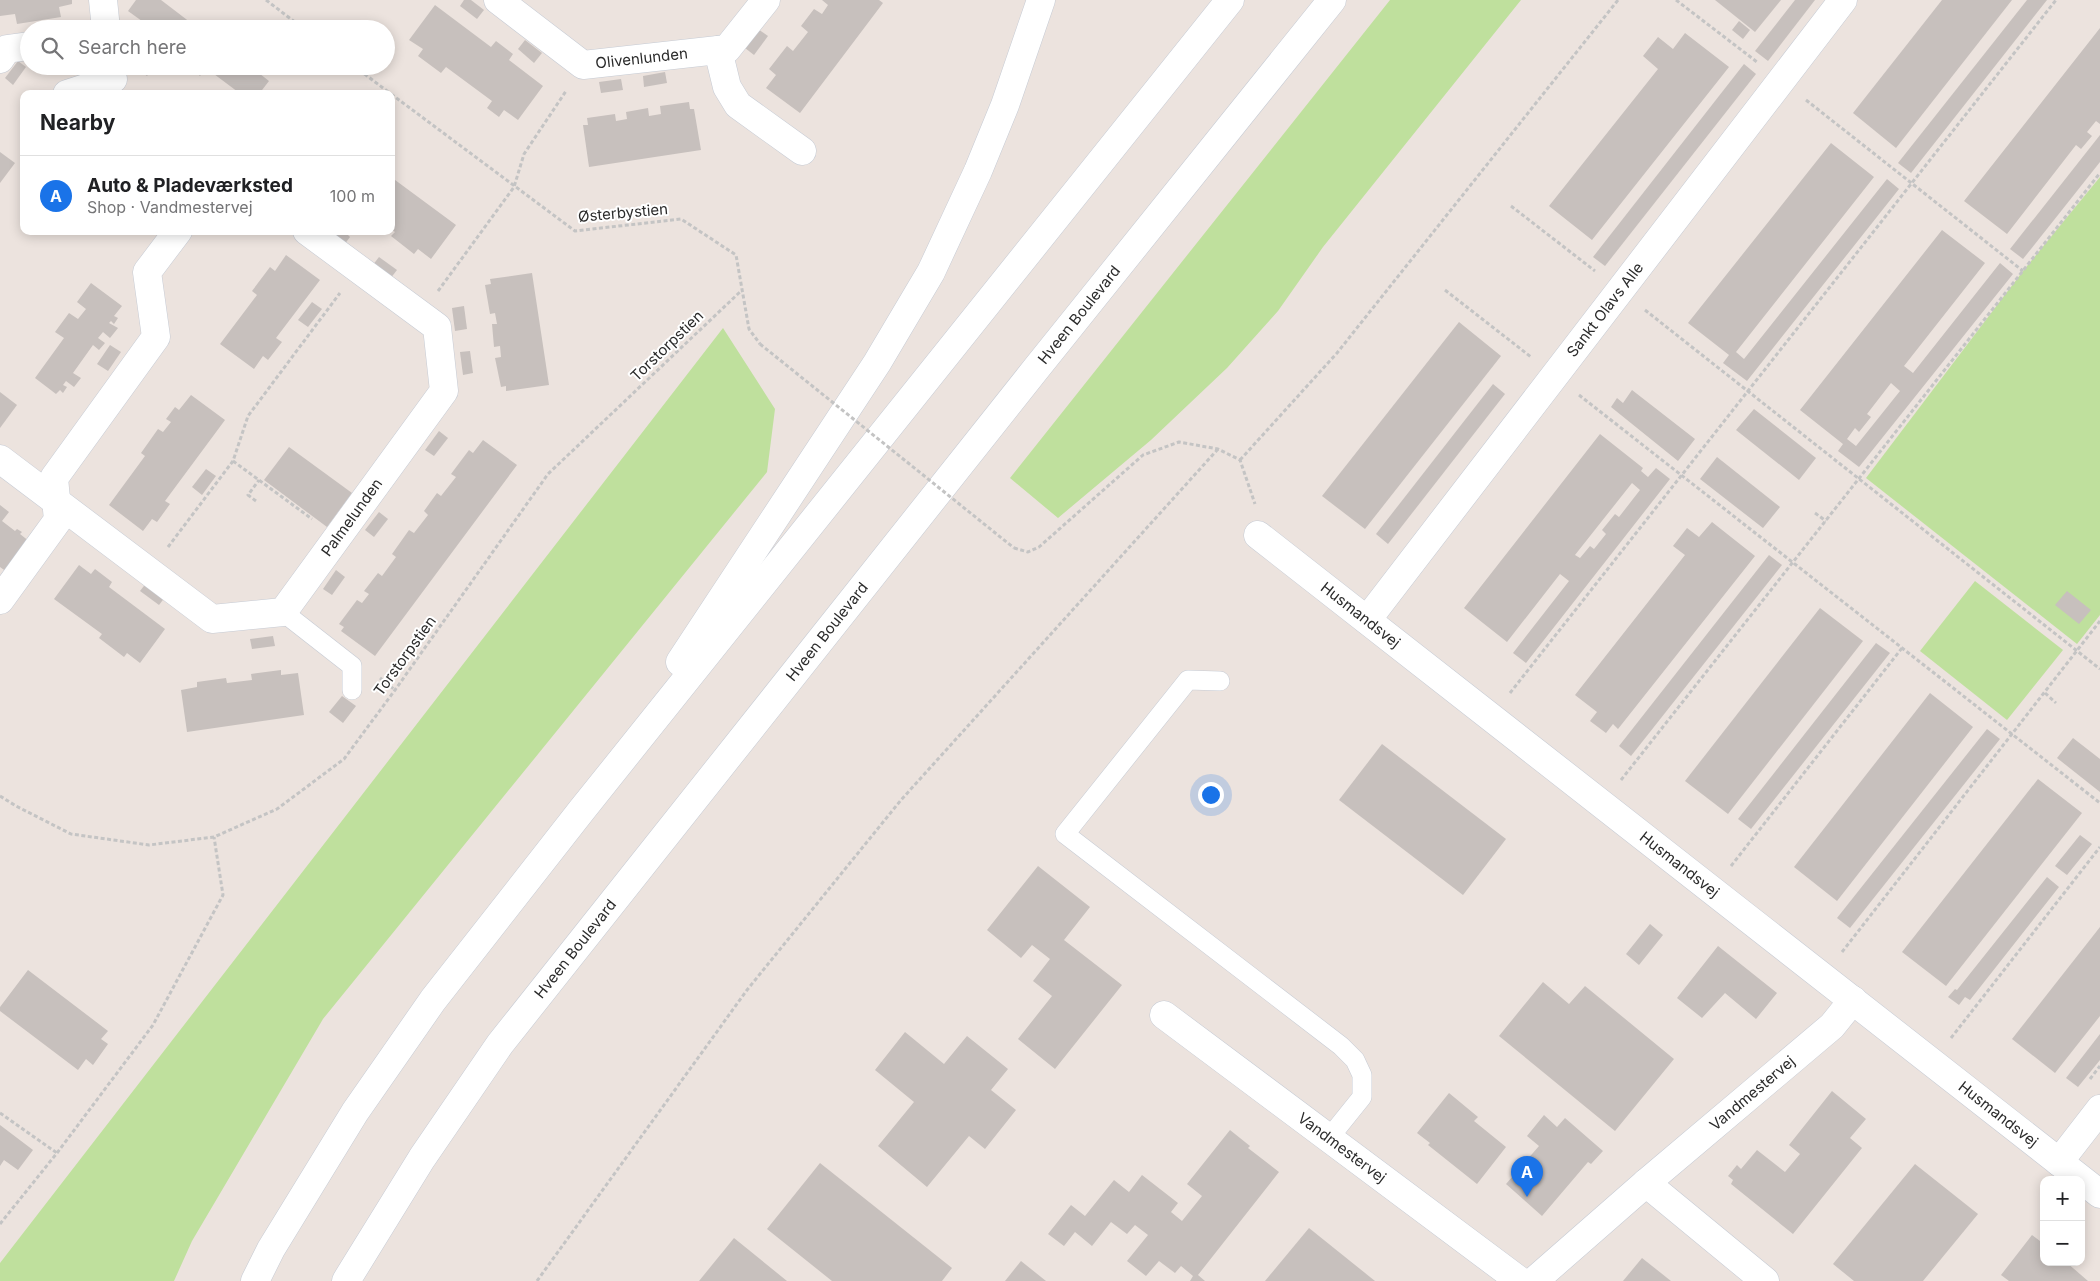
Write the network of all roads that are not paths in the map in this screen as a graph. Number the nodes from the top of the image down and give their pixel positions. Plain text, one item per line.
1 (103, 0) edge
2 (498, 0) edge
3 (766, 0) edge
4 (1041, 0) edge
5 (1230, 0) edge
6 (1332, 0) edge
7 (1843, 0) edge
8 (105, 20) edge
9 (20, 47) edge
10 (718, 50) junction
11 (0, 59) edge
12 (113, 80) edge
13 (80, 90) edge
14 (802, 150) dead end
15 (175, 235) edge
16 (312, 235) edge
17 (0, 459) edge
18 (57, 502) junction
19 (1258, 535) road end
20 (0, 600) edge
21 (283, 612) junction
22 (1367, 620) junction
23 (1220, 681) dead end
24 (352, 690) dead end
25 (581, 811) junction
26 (1853, 1000) junction
27 (1164, 1015) dead end
28 (2100, 1110) edge
29 (1329, 1138) junction
30 (2059, 1162) junction
31 (1646, 1183) junction
32 (2100, 1194) edge
33 (255, 1281) edge
34 (346, 1281) edge
35 (1520, 1281) edge
36 (1534, 1281) edge
37 (1765, 1281) edge

1 - 8 street
2 - 10 street, Olivenlunden
3 - 10 street, Olivenlunden
4 - 25 street
5 - 25 street
6 - 34 street, Hveen Boulevard
7 - 22 street, Sankt Olavs Alle
9 - 11 street
10 - 14 street
12 - 13 street
15 - 18 street
16 - 21 street, Palmelunden
17 - 18 street
18 - 20 street
18 - 21 street
19 - 22 street, Husmandsvej
21 - 24 lane
22 - 26 street, Husmandsvej
23 - 29 lane
25 - 33 street
26 - 30 street, Husmandsvej
26 - 31 street, Vandmestervej
27 - 29 street, Vandmestervej
28 - 30 street
29 - 35 street, Vandmestervej
30 - 32 street, Husmandsvej
31 - 36 street, Vandmestervej
31 - 37 street

